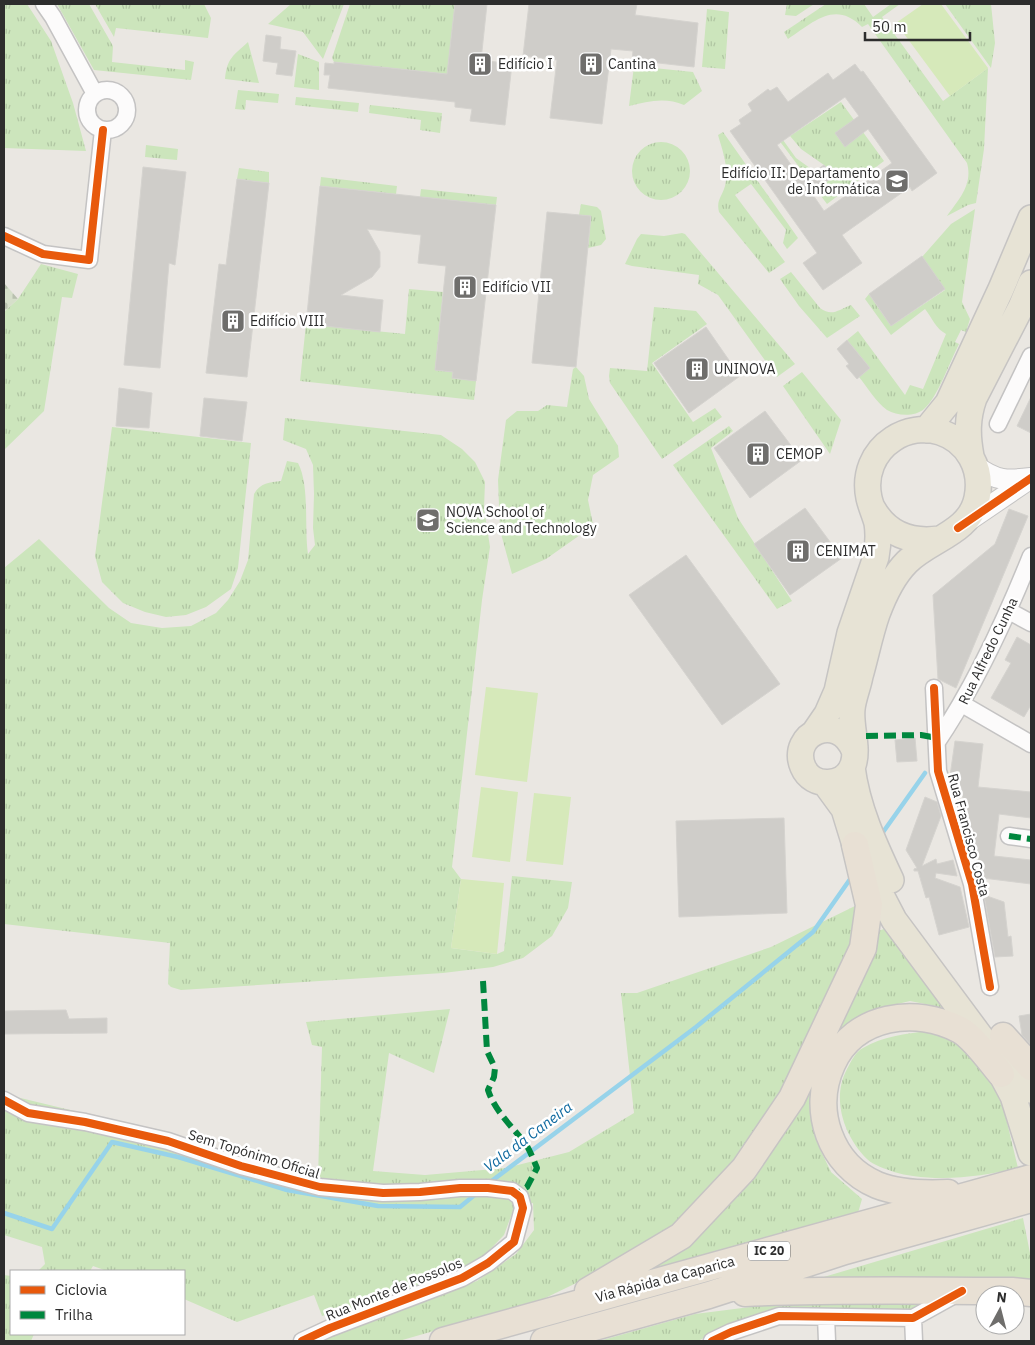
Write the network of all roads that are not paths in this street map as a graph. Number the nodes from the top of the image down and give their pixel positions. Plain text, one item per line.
1 (44, 4) edge
2 (95, 94) junction
3 (103, 130) junction
4 (1031, 218) edge
5 (4, 236) edge
6 (1031, 283) edge
7 (1031, 356) edge
8 (998, 424) dead end
9 (926, 430) junction
10 (973, 461) junction
11 (1031, 478) edge
12 (873, 509) junction
13 (948, 534) junction
14 (1031, 556) edge
15 (1009, 611) junction
16 (1031, 624) edge
17 (934, 688) dead end
18 (962, 704) junction
19 (814, 733) junction
20 (937, 742) junction
21 (1031, 744) edge
22 (853, 759) junction
23 (825, 783) junction
24 (1009, 836) dead end
25 (1031, 839) edge
26 (855, 845) junction
27 (990, 987) dead end
28 (1003, 1036) junction
29 (1031, 1067) edge
30 (1001, 1074) junction
31 (1031, 1090) edge
32 (4, 1100) edge
33 (1029, 1147) edge
34 (1031, 1178) edge
35 (979, 1193) junction
36 (1031, 1199) edge
37 (523, 1208) joint
38 (962, 1291) junction
39 (1031, 1293) edge
40 (710, 1295) junction
41 (560, 1308) junction
42 (826, 1317) junction
43 (913, 1318) junction
44 (731, 1337) edge
45 (302, 1341) edge
46 (443, 1341) edge
47 (544, 1341) edge
48 (712, 1341) edge
49 (827, 1341) edge
50 (914, 1341) edge

1 - 2 street
2 - 3 street
2 - 3 street
3 - 5 street
4 - 9 main road
6 - 10 main road
7 - 8 street
9 - 10 main road
9 - 12 main road
10 - 11 street
10 - 13 main road
11 - 13 street
12 - 13 main road
12 - 19 main road
13 - 22 main road
14 - 15 street, Rua Alfredo Cunha
15 - 16 street
15 - 18 street, Rua Alfredo Cunha
17 - 20 street, Rua Francisco Costa
18 - 20 street, Rua Alfredo Cunha
18 - 21 street
19 - 22 main road
19 - 23 main road
20 - 27 street, Rua Francisco Costa
22 - 23 main road
22 - 28 main road
23 - 26 main road
24 - 25 street
26 - 30 main road
26 - 41 highway
28 - 29 highway
28 - 31 main road
30 - 33 main road
30 - 35 highway
32 - 37 street, Sem Topónimo Oficial
34 - 35 highway, Via Rápida da Caparica / IC 20
35 - 41 highway, Via Rápida da Caparica / IC 20
36 - 40 highway, Via Rápida da Caparica / IC 20
37 - 45 street, Rua Monte de Possolos
38 - 39 highway
38 - 40 highway
38 - 43 street
40 - 47 highway, Via Rápida da Caparica
41 - 46 highway, Via Rápida da Caparica
42 - 43 street
42 - 44 street
42 - 49 street
43 - 50 street
44 - 48 street

